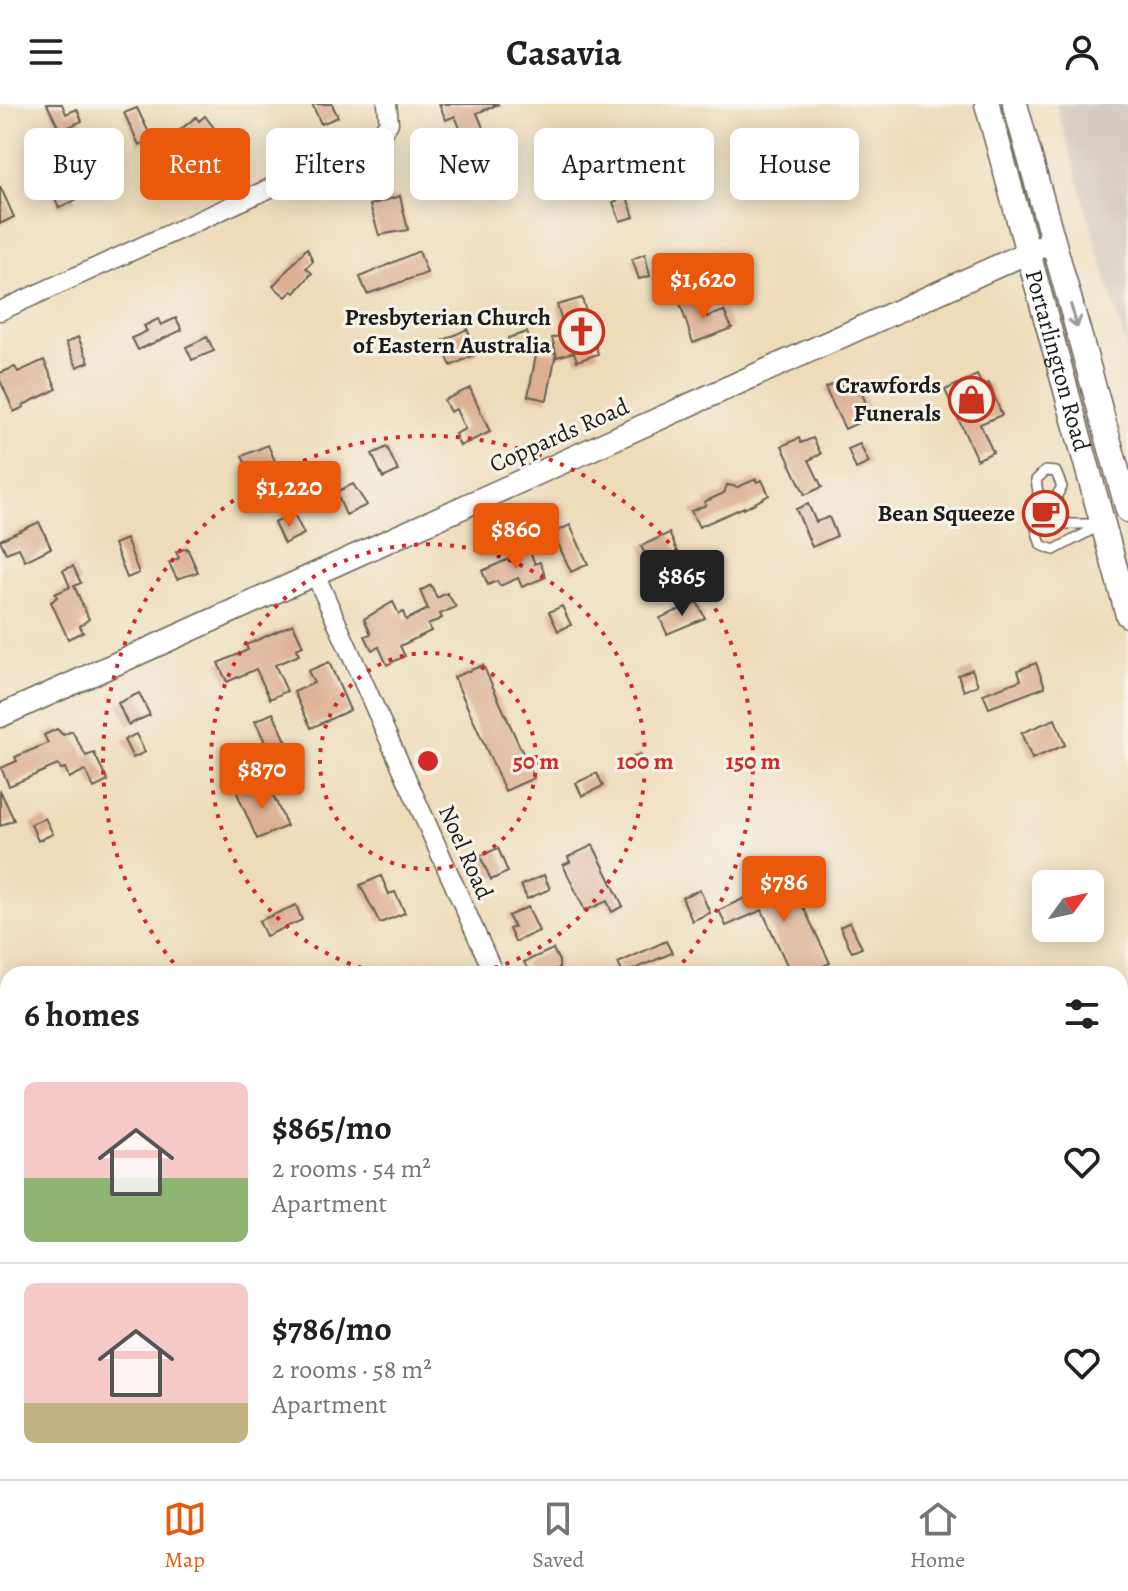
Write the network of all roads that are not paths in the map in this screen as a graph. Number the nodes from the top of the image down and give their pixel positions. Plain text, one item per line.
1 (387, 104) edge
2 (987, 104) edge
3 (1015, 104) edge
4 (1053, 241) junction
5 (1028, 252) junction
6 (0, 311) edge
7 (1128, 510) edge
8 (1103, 524) junction
9 (315, 574) junction
10 (1128, 615) edge
11 (0, 716) edge
12 (490, 966) edge

1 - 6 street
2 - 5 main road, Portarlington Road
3 - 4 main road, Portarlington Road
4 - 5 street, Coppards Road
4 -> 7 main road, Portarlington Road
5 - 8 main road, Portarlington Road
5 - 9 street, Coppards Road
8 - 8 lane
8 - 10 main road, Portarlington Road
9 - 11 street, Coppards Road
9 - 12 street, Noel Road

